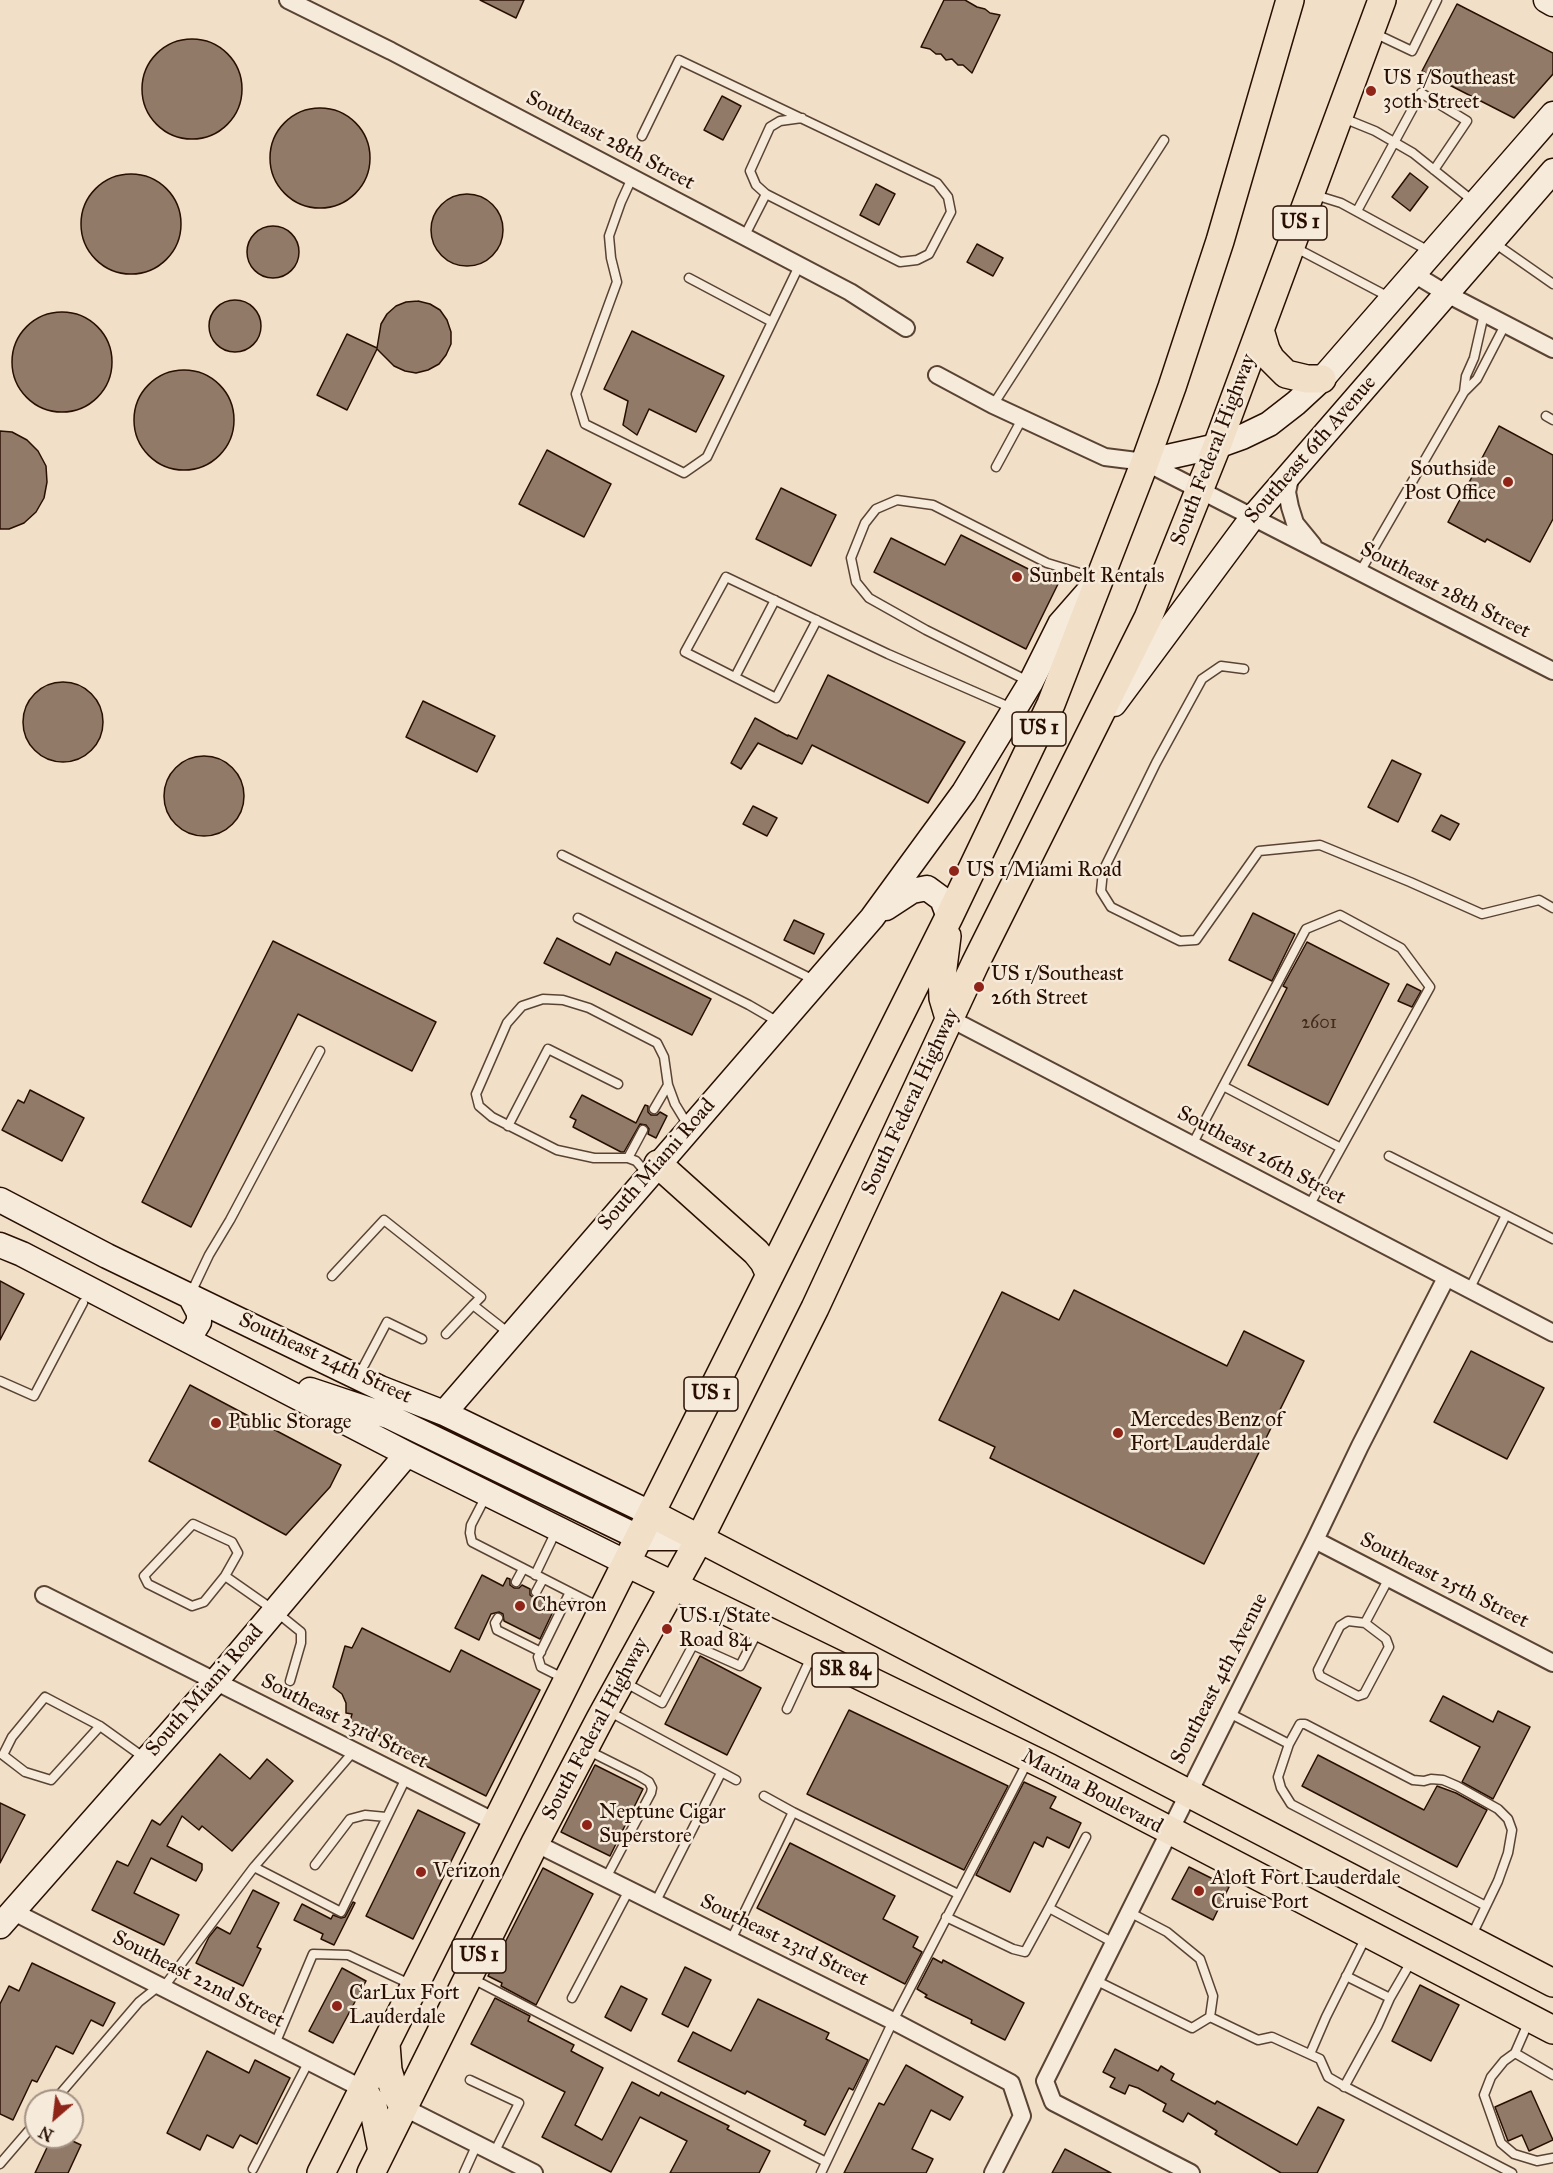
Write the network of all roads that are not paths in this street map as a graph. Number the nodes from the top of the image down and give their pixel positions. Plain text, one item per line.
1 (288, 0) edge
2 (1290, 0) edge
3 (1382, 0) edge
4 (1437, 0) edge
5 (1546, 0) edge
6 (1553, 4) edge
7 (1370, 32) junction
8 (1553, 114) edge
9 (1339, 116) junction
10 (801, 118) junction
11 (642, 136) dead end
12 (1164, 140) dead end
13 (1394, 141) junction
14 (1434, 170) junction
15 (1551, 177) edge
16 (632, 178) junction
17 (1311, 193) junction
18 (765, 194) junction
19 (1475, 203) junction
20 (1357, 211) junction
21 (1381, 215) dead end
22 (1368, 216) junction
23 (1396, 224) dead end
24 (1399, 234) junction
25 (744, 237) junction
26 (1492, 241) junction
27 (1291, 246) junction
28 (1432, 253) junction
29 (799, 266) junction
30 (1414, 274) junction
31 (688, 278) dead end
32 (1553, 284) edge
33 (1447, 294) junction
34 (1392, 298) junction
35 (1484, 314) junction
36 (772, 322) junction
37 (1505, 325) junction
38 (906, 328) dead end
39 (1260, 330) junction
40 (1553, 349) edge
41 (937, 375) dead end
42 (1322, 378) junction
43 (1464, 392) junction
44 (993, 405) junction
45 (1022, 419) junction
46 (1217, 446) junction
47 (1145, 462) junction
48 (996, 467) dead end
49 (1291, 474) junction
50 (1200, 490) junction
51 (1252, 518) junction
52 (1317, 551) junction
53 (1360, 572) junction
54 (1100, 579) junction
55 (776, 600) junction
56 (816, 620) junction
57 (1244, 669) dead end
58 (1553, 671) edge
59 (735, 677) junction
60 (1031, 682) junction
61 (1014, 710) junction
62 (1086, 743) junction
63 (562, 855) dead end
64 (1553, 908) edge
65 (949, 917) junction
66 (578, 918) dead end
67 (872, 918) junction
68 (816, 982) junction
69 (949, 1018) junction
70 (780, 1023) junction
71 (320, 1051) dead end
72 (618, 1084) dead end
73 (668, 1085) junction
74 (1223, 1086) junction
75 (654, 1109) dead end
76 (508, 1126) junction
77 (689, 1128) junction
78 (643, 1130) dead end
79 (1192, 1145) junction
80 (1341, 1148) junction
81 (1389, 1156) dead end
82 (628, 1158) junction
83 (653, 1170) junction
84 (0, 1200) edge
85 (1309, 1206) junction
86 (0, 1212) edge
87 (1506, 1215) junction
88 (0, 1238) edge
89 (1553, 1239) edge
90 (0, 1245) edge
91 (22, 1254) junction
92 (107, 1256) junction
93 (770, 1275) junction
94 (332, 1276) dead end
95 (1446, 1278) junction
96 (1469, 1290) junction
97 (190, 1296) junction
98 (83, 1303) dead end
99 (473, 1305) junction
100 (1553, 1333) edge
101 (446, 1334) dead end
102 (510, 1335) junction
103 (422, 1339) dead end
104 (188, 1340) junction
105 (236, 1365) junction
106 (358, 1377) junction
107 (0, 1381) edge
108 (444, 1413) junction
109 (406, 1454) junction
110 (487, 1494) junction
111 (652, 1514) junction
112 (558, 1528) junction
113 (640, 1538) junction
114 (700, 1538) junction
115 (1315, 1540) junction
116 (627, 1563) junction
117 (523, 1569) junction
118 (225, 1576) junction
119 (539, 1577) junction
120 (1389, 1578) junction
121 (516, 1582) dead end
122 (673, 1586) junction
123 (536, 1592) dead end
124 (570, 1592) junction
125 (44, 1595) dead end
126 (604, 1609) junction
127 (274, 1611) junction
128 (498, 1618) dead end
129 (1365, 1623) junction
130 (518, 1628) dead end
131 (759, 1628) junction
132 (513, 1638) junction
133 (541, 1652) junction
134 (813, 1654) junction
135 (1553, 1663) edge
136 (621, 1680) junction
137 (290, 1681) dead end
138 (568, 1681) junction
139 (214, 1682) junction
140 (787, 1709) dead end
141 (605, 1710) junction
142 (1229, 1713) junction
143 (100, 1726) junction
144 (1289, 1744) junction
145 (584, 1749) junction
146 (354, 1752) junction
147 (1029, 1758) junction
148 (146, 1760) junction
149 (721, 1773) junction
150 (405, 1778) junction
151 (736, 1780) dead end
152 (1189, 1792) junction
153 (764, 1796) dead end
154 (793, 1812) junction
155 (386, 1817) junction
156 (497, 1823) junction
157 (1168, 1831) junction
158 (1086, 1837) dead end
159 (535, 1843) junction
160 (315, 1865) dead end
161 (254, 1868) junction
162 (606, 1878) junction
163 (629, 1890) junction
164 (958, 1894) junction
165 (655, 1903) junction
166 (1486, 1906) junction
167 (1049, 1908) junction
168 (1130, 1912) junction
169 (946, 1917) junction
170 (6, 1918) edge
171 (1368, 1934) junction
172 (1470, 1939) junction
173 (731, 1940) junction
174 (1114, 1942) junction
175 (1413, 1958) junction
176 (468, 1976) junction
177 (1346, 1976) junction
178 (1095, 1980) junction
179 (1553, 1983) edge
180 (415, 1986) junction
181 (161, 1987) junction
182 (572, 1998) dead end
183 (1390, 1998) junction
184 (1210, 2017) junction
185 (893, 2021) junction
186 (1542, 2024) edge
187 (275, 2044) junction
188 (386, 2044) junction
189 (1515, 2053) junction
190 (1310, 2054) junction
191 (309, 2061) junction
192 (1553, 2075) edge
193 (470, 2080) dead end
194 (1344, 2086) junction
195 (64, 2089) edge
196 (363, 2089) junction
197 (403, 2107) junction
198 (24, 2135) edge
199 (477, 2144) junction
200 (494, 2153) junction
201 (1553, 2158) edge
202 (376, 2162) edge
203 (826, 2162) junction
204 (0, 2164) edge
205 (253, 2169) dead end
206 (321, 2173) edge
207 (464, 2173) edge
208 (534, 2173) edge
209 (821, 2173) edge
210 (993, 2173) edge
211 (1191, 2173) edge
212 (1512, 2173) edge

1 - 16 street, Southeast 28th Street
2 - 47 main road, US 1
3 - 7 main road, South Federal Highway / US 1
4 - 7 lane
5 - 6 street
7 - 9 main road, South Federal Highway / US 1
8 - 19 street, Southeast 6th Avenue
9 - 13 lane
9 - 17 main road, South Federal Highway / US 1
10 - 11 lane
10 - 18 lane
10 - 18 lane
12 - 44 lane
13 - 14 lane
13 - 14 lane
13 - 20 lane
14 - 19 lane
15 - 26 street, Southeast 6th Avenue
16 - 25 street, Southeast 28th Street
16 - 36 lane
17 - 20 lane
17 - 27 main road, South Federal Highway / US 1
18 - 25 lane
19 - 28 street, Southeast 6th Avenue
20 - 22 lane
21 - 22 lane
22 - 24 lane
23 - 24 lane
24 - 28 lane
25 - 29 street, Southeast 28th Street
26 - 32 lane
26 - 33 street, Southeast 6th Avenue
27 - 34 lane
27 - 39 main road, South Federal Highway / US 1
28 - 30 street, Southeast 6th Avenue
29 - 36 lane
29 - 38 street, Southeast 28th Street
30 - 33 street
30 - 34 street, Southeast 6th Avenue
31 - 36 lane
33 - 35 street
33 - 49 street, Southeast 6th Avenue
34 - 42 street, Southeast 6th Avenue
35 - 37 street
35 - 43 lane
37 - 40 street
37 - 43 lane
39 - 42 main road
39 - 46 main road, South Federal Highway / US 1
41 - 44 street, Southeast 28th Street
42 - 46 street, Southeast 6th Avenue
43 - 53 lane
44 - 45 street, Southeast 28th Street
45 - 47 street, Southeast 28th Street
45 - 48 lane
46 - 47 street, Southeast 6th Avenue
46 - 50 main road, South Federal Highway / US 1
47 - 50 street, Southeast 28th Street
47 - 54 main road, US 1
49 - 51 street, Southeast 6th Avenue
49 - 52 street, Southeast 28th Street
50 - 51 street, Southeast 28th Street
50 - 62 main road, South Federal Highway / US 1
51 - 52 street, Southeast 28th Street
51 - 62 street, Southeast 6th Avenue
52 - 53 street, Southeast 28th Street
53 - 58 street, Southeast 28th Street
54 - 60 street, South Miami Road
54 - 60 lane
54 - 65 main road, US 1
55 - 56 lane
55 - 59 lane
55 - 59 lane
56 - 59 lane
56 - 61 lane
57 - 64 lane
60 - 61 street, South Miami Road
61 - 67 street, South Miami Road
62 - 69 main road, South Federal Highway / US 1
63 - 68 lane
65 - 67 street, South Miami Road
65 - 69 main road
65 - 93 main road, US 1
66 - 70 lane
67 - 68 street, South Miami Road
68 - 70 street, South Miami Road
69 - 79 street, Southeast 26th Street
69 - 114 main road, South Federal Highway / US 1
70 - 77 street, South Miami Road
71 - 97 lane
72 - 76 lane
73 - 75 lane
73 - 76 lane
73 - 77 lane
74 - 79 lane
74 - 80 lane
74 - 80 lane
76 - 82 lane
77 - 83 street, South Miami Road
78 - 82 lane
79 - 85 street, Southeast 26th Street
80 - 85 lane
81 - 87 lane
82 - 83 lane
83 - 93 main road
83 - 102 street, South Miami Road
84 - 92 street, Southeast 24th Street
85 - 95 street, Southeast 26th Street
86 - 92 street
87 - 89 lane
87 - 96 lane
88 - 91 street
90 - 91 street, Southeast 24th Street
91 - 104 street, Southeast 24th Street
92 - 97 street, Southeast 24th Street
93 - 111 main road, US 1
94 - 99 lane
95 - 96 street, Southeast 26th Street
95 - 115 street, Southeast 4th Avenue
96 - 100 street, Southeast 26th Street
97 - 104 street
97 - 106 street, Southeast 24th Street
98 - 107 lane
99 - 101 lane
99 - 102 lane
102 - 108 street, South Miami Road
103 - 106 lane
104 - 105 street, Southeast 24th Street
105 - 109 street, Southeast 24th Street
105 - 113 street
106 - 108 street, Southeast 24th Street
108 - 111 street, Southeast 24th Street / SR 84
109 - 110 street, Southeast 24th Street / SR 84
109 - 127 street, South Miami Road
110 - 112 street, Southeast 24th Street / SR 84
110 - 117 lane
111 - 113 main road, US 1
111 - 114 main road, Marina Boulevard / SR 84
112 - 116 street, Southeast 24th Street / SR 84
112 - 119 lane
113 - 114 street
113 - 116 main road, US 1
114 - 122 main road, South Federal Highway / US 1
114 - 152 main road, Marina Boulevard / SR 84
115 - 120 street, Southeast 25th Street
115 - 142 street, Southeast 4th Avenue
116 - 122 main road, Marina Boulevard / SR 84
116 - 126 main road, US 1
117 - 119 lane
117 - 121 lane
118 - 118 lane
118 - 127 lane
119 - 123 lane
119 - 124 lane
120 - 129 lane
120 - 135 street, Southeast 25th Street
122 - 131 main road, Marina Boulevard / SR 84
122 - 136 main road, South Federal Highway / US 1
124 - 126 lane
124 - 133 lane
125 - 139 street, Southeast 23rd Street
126 - 138 main road, US 1
127 - 137 lane
127 - 139 street, South Miami Road
128 - 132 lane
129 - 129 lane
130 - 132 lane
131 - 134 main road, Marina Boulevard / SR 84
131 - 136 lane
132 - 133 lane
133 - 138 lane
134 - 140 lane
134 - 147 main road, Marina Boulevard / SR 84
136 - 141 main road, South Federal Highway / US 1
138 - 156 main road, US 1
139 - 146 street, Southeast 23rd Street
139 - 148 street, South Miami Road
141 - 145 main road, South Federal Highway / US 1
141 - 149 lane
142 - 144 lane
142 - 152 street, Southeast 4th Avenue
143 - 143 lane
143 - 148 lane
144 - 166 lane
144 - 166 lane
145 - 159 main road, South Federal Highway / US 1
145 - 162 lane
146 - 150 street, Southeast 23rd Street
146 - 161 lane
147 - 157 main road, Marina Boulevard / SR 84
147 - 164 lane
148 - 170 street, South Miami Road
149 - 151 lane
149 - 165 lane
150 - 155 lane
150 - 156 street, Southeast 23rd Street
152 - 157 street, Southeast 4th Avenue
152 - 172 main road, Marina Boulevard / SR 84
153 - 154 lane
154 - 164 lane
154 - 173 lane
155 - 160 lane
155 - 161 lane
156 - 180 main road, US 1
157 - 168 street, Southeast 4th Avenue
157 - 171 main road, Marina Boulevard / SR 84
158 - 167 lane
159 - 162 street, Southeast 23rd Street
159 - 176 main road, South Federal Highway / US 1
161 - 181 lane
162 - 163 street, Southeast 23rd Street
163 - 165 street, Southeast 23rd Street
163 - 182 lane
164 - 169 lane
165 - 173 street, Southeast 23rd Street
166 - 172 lane
167 - 169 lane
167 - 174 lane
168 - 174 street, Southeast 4th Avenue
168 - 184 lane
169 - 185 lane
170 - 181 street, Southeast 22nd Street
171 - 175 main road, Marina Boulevard / SR 84
171 - 177 lane
172 - 179 main road, Marina Boulevard / SR 84
173 - 185 street, Southeast 23rd Street
174 - 178 street, Southeast 4th Avenue
175 - 183 lane
175 - 186 main road, Marina Boulevard / SR 84
176 - 197 main road, South Federal Highway / US 1
176 - 203 lane
177 - 183 lane
177 - 190 lane
178 - 184 lane
178 - 211 street, Southeast 4th Avenue
180 - 187 lane
180 - 188 main road, US 1
181 - 187 street, Southeast 22nd Street
181 - 195 lane
183 - 194 lane
184 - 190 lane
185 - 203 lane
185 - 210 street, Southeast 23rd Street
186 - 189 lane
187 - 191 street, Southeast 22nd Street
188 - 196 main road, US 1
188 - 197 main road
189 - 192 lane
189 - 201 lane
190 - 194 lane
191 - 196 street, Southeast 22nd Street
191 - 205 lane
193 - 200 lane
194 - 212 lane
196 - 202 main road
196 - 206 main road, US 1
197 - 199 street
197 - 202 main road, South Federal Highway / US 1
198 - 204 lane
199 - 200 street
199 - 207 lane
200 - 208 street
203 - 209 lane

